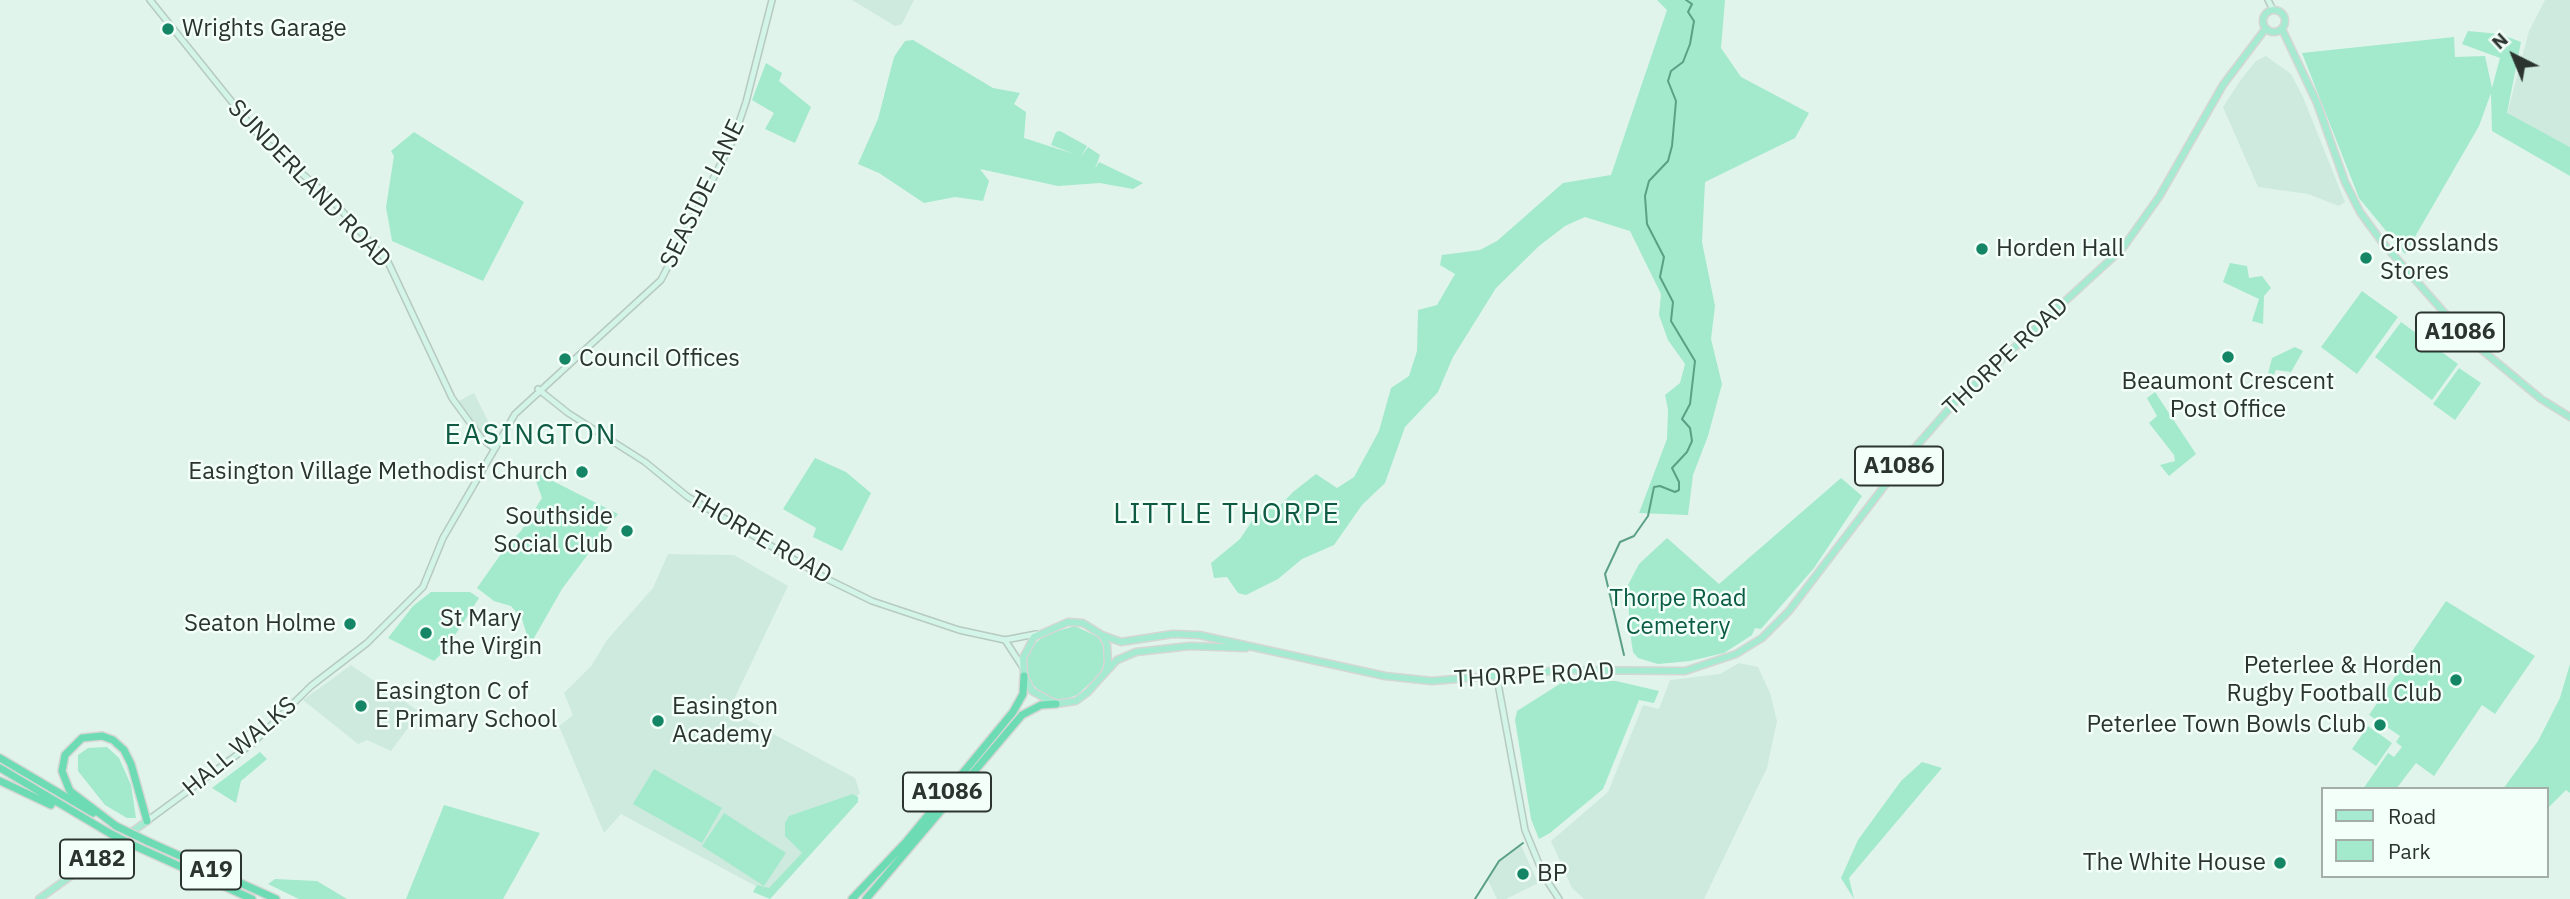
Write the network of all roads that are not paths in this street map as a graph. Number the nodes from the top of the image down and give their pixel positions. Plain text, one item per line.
1 (150, 0) edge
2 (772, 0) edge
3 (2268, 0) edge
4 (2273, 10) junction
5 (2266, 28) junction
6 (2282, 29) junction
7 (538, 389) junction
8 (2570, 417) edge
9 (494, 448) junction
10 (428, 580) joint
11 (1041, 632) junction
12 (1102, 635) junction
13 (1005, 640) junction
14 (1262, 648) junction
15 (1022, 666) junction
16 (1105, 673) junction
17 (1024, 676) junction
18 (1497, 678) junction
19 (1056, 704) junction
20 (0, 758) edge
21 (0, 768) edge
22 (0, 781) edge
23 (147, 821) junction
24 (116, 826) junction
25 (111, 834) junction
26 (39, 899) edge
27 (252, 899) edge
28 (276, 899) edge
29 (852, 899) edge
30 (866, 899) edge
31 (1559, 899) edge

1 - 9 main road, SUNDERLAND ROAD
2 - 7 main road, SEASIDE LANE
3 - 4 main road
4 - 5 main road
4 - 6 main road
5 - 6 main road
5 - 18 main road, THORPE ROAD / A1086
6 - 8 main road, A1086
7 - 9 main road, SEASIDE LANE
7 - 13 main road, THORPE ROAD
9 - 10 main road, SEASIDE LANE
10 - 23 main road, HALL WALKS
11 - 12 main road
11 - 13 main road, THORPE ROAD
11 - 15 main road
12 - 14 main road, THORPE ROAD / A1086
12 - 16 main road
13 - 15 main road
14 - 16 main road, THORPE ROAD / A1086
14 - 18 main road, THORPE ROAD / A1086
15 - 17 main road
16 - 19 main road
17 - 19 main road
17 - 29 highway, A1086
18 - 31 main road
19 - 30 highway, A1086
20 - 24 highway, A19
21 - 25 highway, A19
22 - 25 highway
23 - 24 highway
23 - 26 main road, HALL WALKS / A182
24 - 28 highway, A19, bridge
25 - 27 highway, A19, bridge

